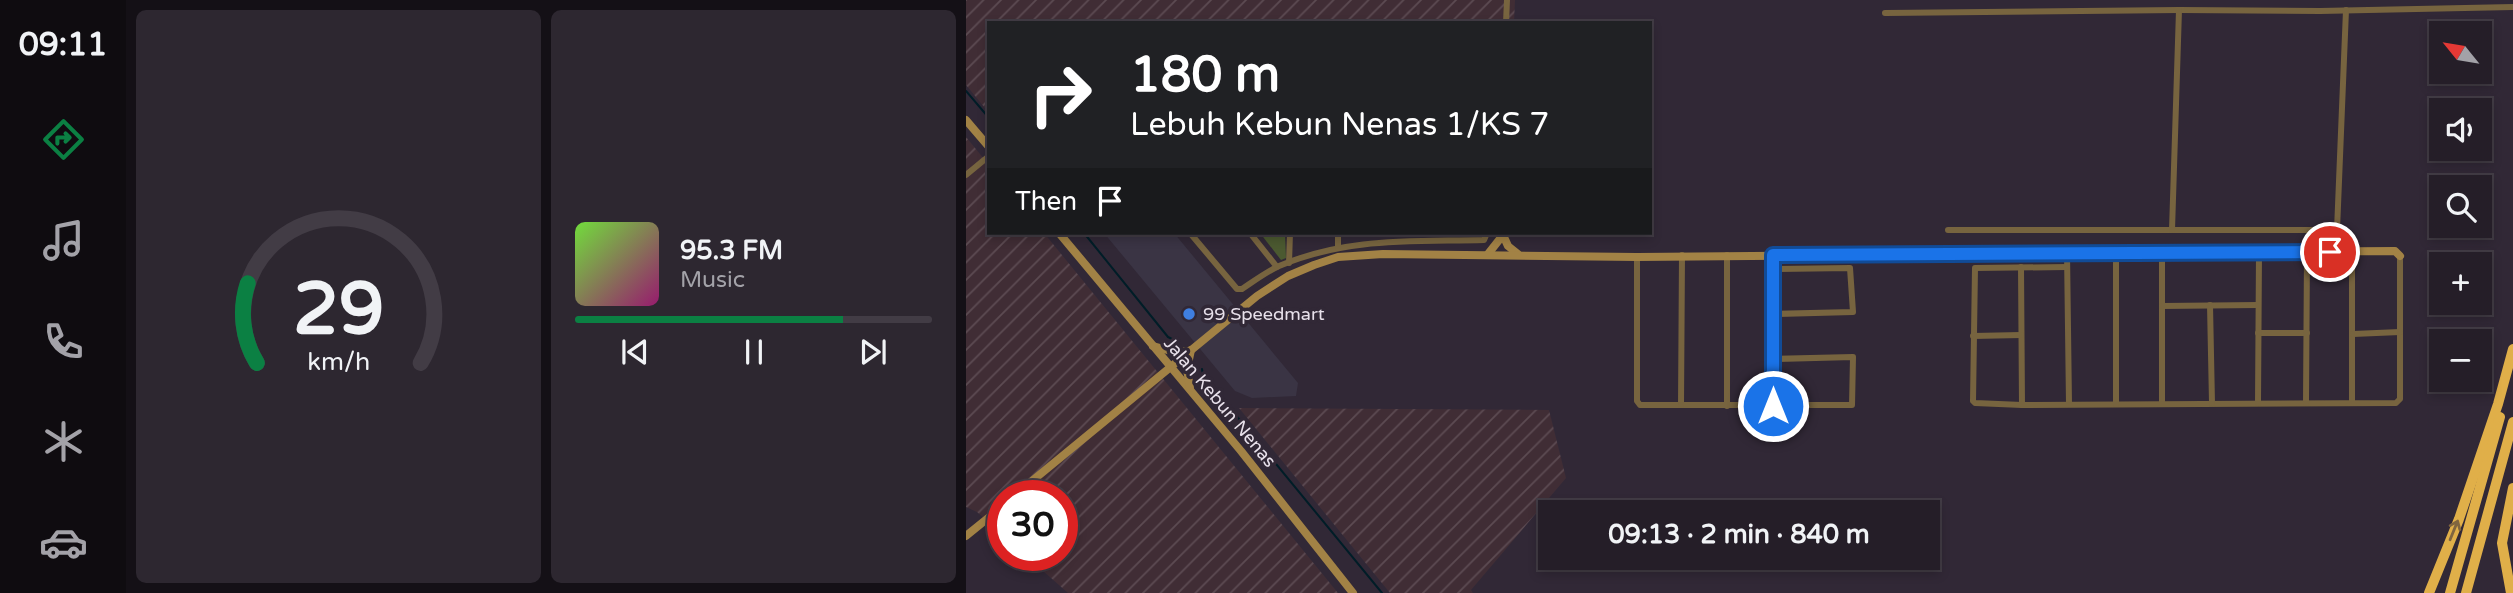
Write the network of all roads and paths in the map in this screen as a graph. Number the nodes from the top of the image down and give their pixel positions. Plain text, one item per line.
1 (1507, 0) edge
2 (2466, 4) edge
3 (2513, 7) edge
4 (2179, 10) junction
5 (2346, 10) junction
6 (1885, 13) dead end
7 (1506, 21) edge
8 (966, 120) edge
9 (987, 146) edge
10 (987, 158) edge
11 (966, 175) edge
12 (1948, 230) dead end
13 (2172, 230) junction
14 (1061, 235) edge
15 (1192, 235) edge
16 (1252, 235) edge
17 (1290, 235) edge
18 (1338, 235) edge
19 (1433, 235) edge
20 (1487, 235) edge
21 (1502, 235) edge
22 (1503, 235) edge
23 (1503, 235) edge
24 (1384, 237) edge
25 (1433, 241) junction
26 (1338, 247) junction
27 (2067, 252) junction
28 (2116, 252) junction
29 (2162, 252) junction
30 (2352, 252) junction
31 (2259, 253) junction
32 (2307, 253) junction
33 (1488, 254) junction
34 (1502, 254) junction
35 (1518, 254) junction
36 (1682, 255) junction
37 (1773, 255) junction
38 (1727, 256) junction
39 (2400, 256) joint
40 (1338, 257) junction
41 (1637, 257) junction
42 (1289, 263) junction
43 (1277, 267) junction
44 (2021, 267) junction
45 (2067, 267) junction
46 (1773, 269) junction
47 (2210, 305) junction
48 (2259, 305) junction
49 (2162, 306) junction
50 (1773, 314) junction
51 (2400, 332) junction
52 (2258, 333) junction
53 (2307, 333) junction
54 (2353, 334) junction
55 (2021, 335) junction
56 (1973, 336) junction
57 (1153, 346) junction
58 (2513, 349) edge
59 (1188, 353) junction
60 (1773, 359) junction
61 (2513, 364) edge
62 (1171, 368) junction
63 (1191, 391) junction
64 (2162, 403) junction
65 (2212, 403) junction
66 (2258, 403) junction
67 (2306, 403) junction
68 (2353, 403) junction
69 (2069, 404) junction
70 (2116, 404) junction
71 (1681, 405) junction
72 (2022, 405) junction
73 (1727, 406) junction
74 (1773, 406) junction
75 (2513, 422) edge
76 (1033, 480) edge
77 (2513, 488) edge
78 (987, 519) edge
79 (966, 536) edge
80 (1353, 593) edge
81 (2429, 593) edge
82 (2450, 593) edge
83 (2466, 593) edge
84 (2511, 593) edge

1 - 7 street
2 - 3 street
2 - 5 street
4 - 5 street
4 - 6 street
4 - 13 street
5 - 13 street
8 - 9 street
10 - 11 street
12 - 13 street
14 - 57 street, Jalan Kebun Nenas
15 - 43 street
16 - 43 street
17 - 42 street
18 - 26 street
19 - 25 street
20 - 25 street
21 - 33 street
22 - 35 street
23 - 34 street
24 - 25 street
24 - 26 street
26 - 40 street
26 - 42 street
27 - 28 street
27 - 37 street
27 - 45 street
28 - 29 street
28 - 70 street
29 - 31 street
29 - 49 street
30 - 32 street
30 - 39 street
30 - 54 street
31 - 32 street
31 - 48 street
32 - 53 street
33 - 34 street
33 - 40 street
34 - 35 street
35 - 41 street
36 - 38 street
36 - 41 street
36 - 71 street
37 - 38 street
37 - 46 street
38 - 73 street
39 - 51 street
40 - 59 street
41 - 71 street
42 - 43 street
44 - 45 street
44 - 55 street
44 - 56 street
45 - 69 street
46 - 50 street
46 - 50 street
47 - 48 street
47 - 49 street
47 - 65 street
48 - 52 street
49 - 64 street
50 - 60 street
51 - 54 street
51 - 68 street
52 - 53 street
52 - 66 street
53 - 67 street
54 - 68 street
55 - 56 street
55 - 72 street
56 - 72 street
57 - 59 street
57 - 62 street, Jalan Kebun Nenas
81 -> 58 highway
59 - 62 street
59 - 63 street
60 - 74 street
60 - 74 street
61 - 82 highway
62 - 63 street, Jalan Kebun Nenas
62 - 76 street
63 - 80 street, Jalan Kebun Nenas
64 - 65 street
64 - 70 street
65 - 66 street
66 - 67 street
67 - 68 street
69 - 70 street
69 - 72 street
71 - 73 street
73 - 74 street
75 - 83 highway
77 - 84 highway
78 - 79 street

